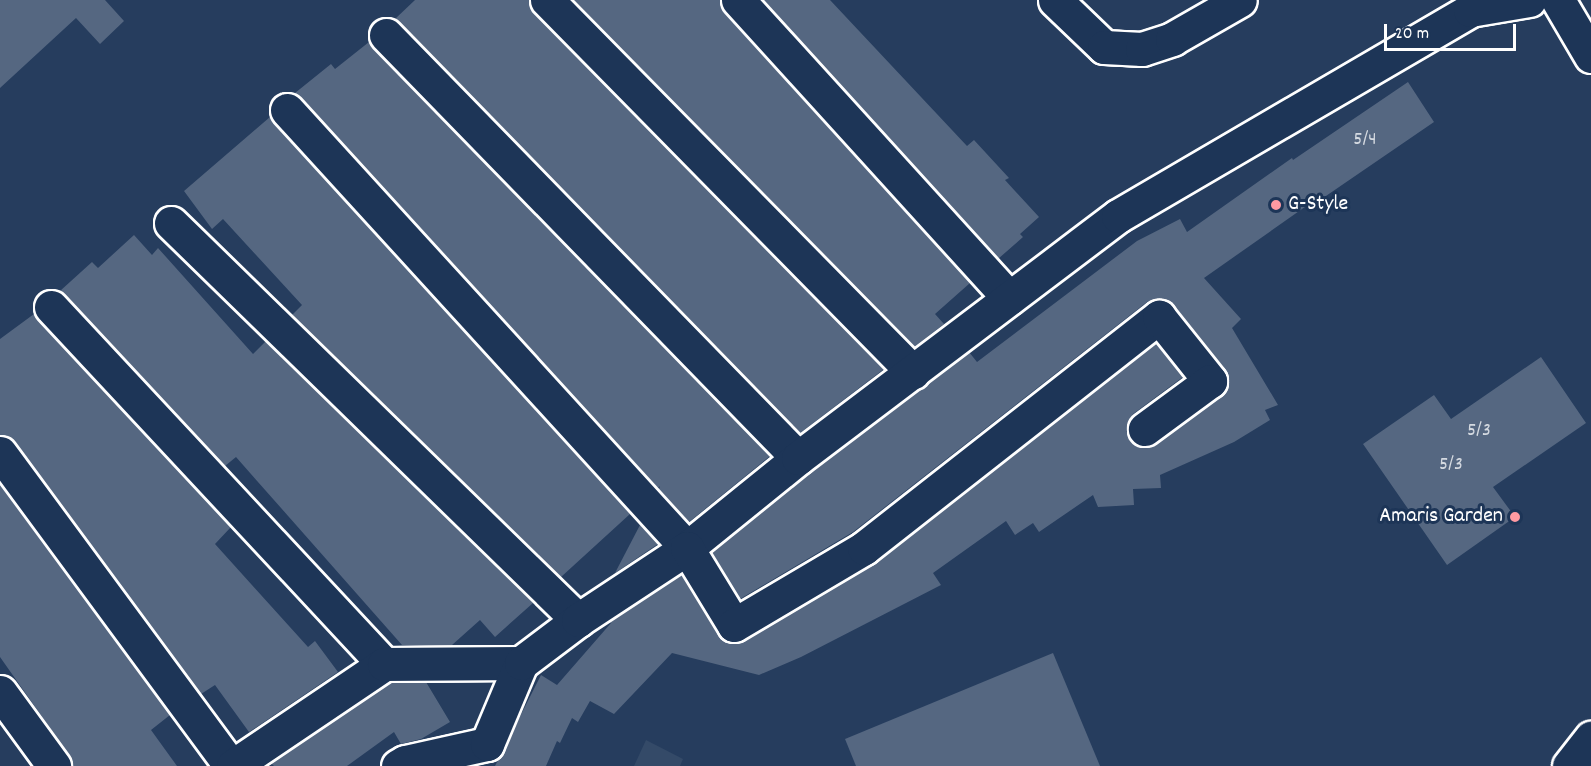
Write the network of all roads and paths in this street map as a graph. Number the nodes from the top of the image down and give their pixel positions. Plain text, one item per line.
1 (546, 0) edge
2 (738, 0) edge
3 (1055, 0) edge
4 (1240, 0) edge
5 (1529, 0) edge
6 (1558, 0) edge
7 (386, 35) dead end
8 (1591, 56) edge
9 (287, 110) dead end
10 (171, 223) dead end
11 (1009, 298) junction
12 (51, 307) dead end
13 (913, 372) junction
14 (1145, 429) dead end
15 (0, 453) edge
16 (798, 458) junction
17 (687, 548) junction
18 (578, 620) junction
19 (522, 663) junction
20 (384, 664) junction
21 (0, 692) edge
22 (1591, 738) edge
23 (482, 755) edge
24 (54, 766) edge
25 (232, 766) edge
26 (398, 766) edge
27 (1569, 766) edge

1 - 13 main road
2 - 11 main road
3 - 4 main road
5 - 11 main road
6 - 8 main road
7 - 16 main road
9 - 17 main road
10 - 18 main road
11 - 13 main road
12 - 20 main road
13 - 16 main road
14 - 17 main road
15 - 25 main road
16 - 17 main road
17 - 18 main road
18 - 19 main road
19 - 20 main road
19 - 23 main road
20 - 25 main road
21 - 24 main road
22 - 27 main road
23 - 26 main road

